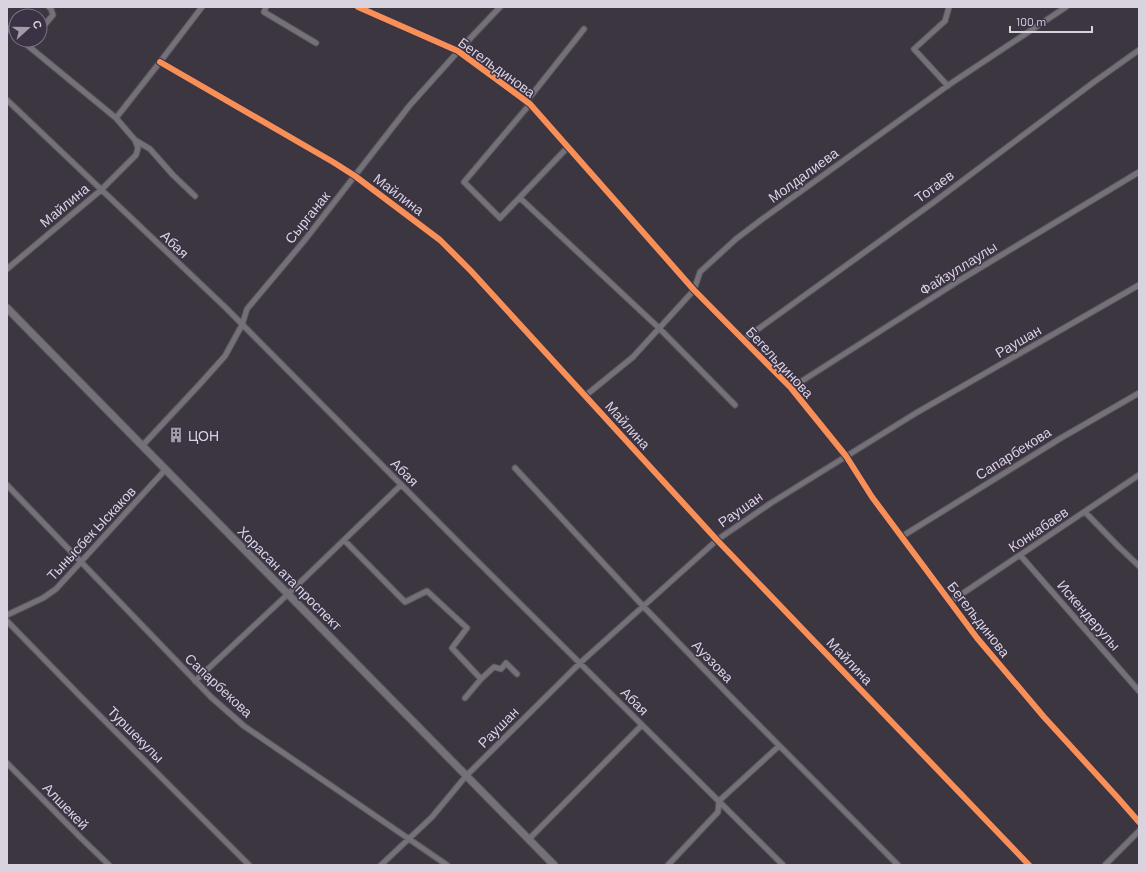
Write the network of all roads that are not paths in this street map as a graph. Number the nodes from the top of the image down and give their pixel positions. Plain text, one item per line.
1 (49, 7) edge
2 (202, 7) edge
3 (266, 7) edge
4 (358, 7) edge
5 (500, 7) edge
6 (949, 7) edge
7 (1066, 7) edge
8 (48, 21) edge
9 (584, 29) dead end
10 (316, 43) dead end
11 (31, 48) edge
12 (1139, 50) edge
13 (458, 51) junction
14 (160, 62) junction
15 (948, 86) junction
16 (7, 100) edge
17 (528, 103) junction
18 (116, 118) junction
19 (135, 140) junction
20 (568, 148) junction
21 (1139, 172) edge
22 (355, 176) junction
23 (101, 190) junction
24 (195, 196) dead end
25 (520, 198) junction
26 (7, 269) edge
27 (1139, 285) edge
28 (694, 290) junction
29 (7, 308) edge
30 (242, 325) junction
31 (659, 328) junction
32 (743, 340) junction
33 (790, 388) junction
34 (1139, 393) edge
35 (585, 396) junction
36 (735, 405) dead end
37 (142, 446) junction
38 (846, 456) junction
39 (515, 468) dead end
40 (166, 470) junction
41 (1139, 475) edge
42 (7, 485) edge
43 (401, 485) junction
44 (1085, 512) junction
45 (901, 537) junction
46 (344, 540) junction
47 (717, 540) junction
48 (1020, 555) junction
49 (81, 562) junction
50 (1139, 566) edge
51 (288, 594) junction
52 (950, 602) junction
53 (643, 606) junction
54 (7, 615) edge
55 (7, 620) edge
56 (580, 663) junction
57 (517, 674) dead end
58 (481, 679) junction
59 (196, 681) junction
60 (1139, 691) edge
61 (465, 698) dead end
62 (642, 725) junction
63 (779, 746) junction
64 (7, 763) edge
65 (466, 776) junction
66 (719, 801) junction
67 (1139, 822) edge
68 (1139, 831) edge
69 (409, 839) junction
70 (529, 839) junction
71 (109, 865) edge
72 (249, 865) edge
73 (381, 865) edge
74 (447, 865) edge
75 (554, 865) edge
76 (668, 865) edge
77 (783, 865) edge
78 (898, 865) edge
79 (1029, 865) edge
80 (1105, 865) edge

1 - 8 street
2 - 14 street
3 - 10 street
4 - 13 street, Бегельдинова
5 - 13 street, Сырганак
6 - 15 street
7 - 15 street, Молдалиева
9 - 17 street, Бегельдинова
11 - 18 street
12 - 32 street, Тотаев
13 - 17 street, Бегельдинова
13 - 22 street, Сырганак
14 - 18 street
14 - 22 street, Майлина
15 - 28 street, Молдалиева
16 - 23 street, Абая
17 - 20 street, Бегельдинова
17 - 25 street, Бегельдинова
18 - 19 street
19 - 23 street, Майлина
19 - 24 street
20 - 25 street, Бегельдинова
20 - 28 street, Бегельдинова
21 - 33 street, Файзуллаулы
22 - 30 street, Сырганак
22 - 35 street, Майлина
23 - 26 street, Майлина
23 - 30 street, Абая
25 - 31 street
27 - 38 street, Раушан
28 - 31 street, Молдалиева
28 - 32 street, Бегельдинова
29 - 37 main road, Хорасан ата проспект
30 - 37 street, Сырганак
30 - 43 street, Абая
31 - 35 street, Молдалиева
31 - 36 street
32 - 33 street, Бегельдинова
33 - 38 street, Бегельдинова
34 - 45 street, Сапарбекова
35 - 47 street, Майлина
37 - 40 main road, Хорасан ата проспект
38 - 45 street, Бегельдинова
38 - 47 street, Раушан
39 - 53 street, Ауэзова
40 - 49 street, Тынысбек Ыскаков
40 - 51 main road, Хорасан ата проспект
41 - 44 street, Конкабаев
42 - 49 street, Сапарбекова
43 - 46 street
43 - 56 street, Абая
44 - 48 street, Конкабаев
44 - 50 street
45 - 52 street, Бегельдинова
46 - 51 street
46 - 58 street
47 - 53 street, Раушан
47 - 79 street, Майлина
48 - 52 street, Конкабаев
48 - 60 street, Искендерулы
49 - 54 street, Тынысбек Ыскаков
49 - 59 street, Сапарбекова
51 - 59 street
51 - 65 main road, Хорасан ата проспект
52 - 67 street, Бегельдинова
53 - 56 street, Раушан
53 - 63 street, Ауэзова
55 - 72 street, Туршекулы
56 - 62 street, Абая
56 - 65 street, Раушан
57 - 58 street
58 - 61 street
59 - 69 street, Сапарбекова
62 - 66 street, Абая
62 - 70 street
63 - 66 street
63 - 78 street, Ауэзова
64 - 71 street, Алшекей
65 - 69 street, Раушан
65 - 70 main road, Хорасан ата проспект
66 - 76 street
66 - 77 street, Абая
68 - 80 street
69 - 73 street, Раушан
69 - 74 street, Сапарбекова
70 - 75 main road, Хорасан ата проспект

